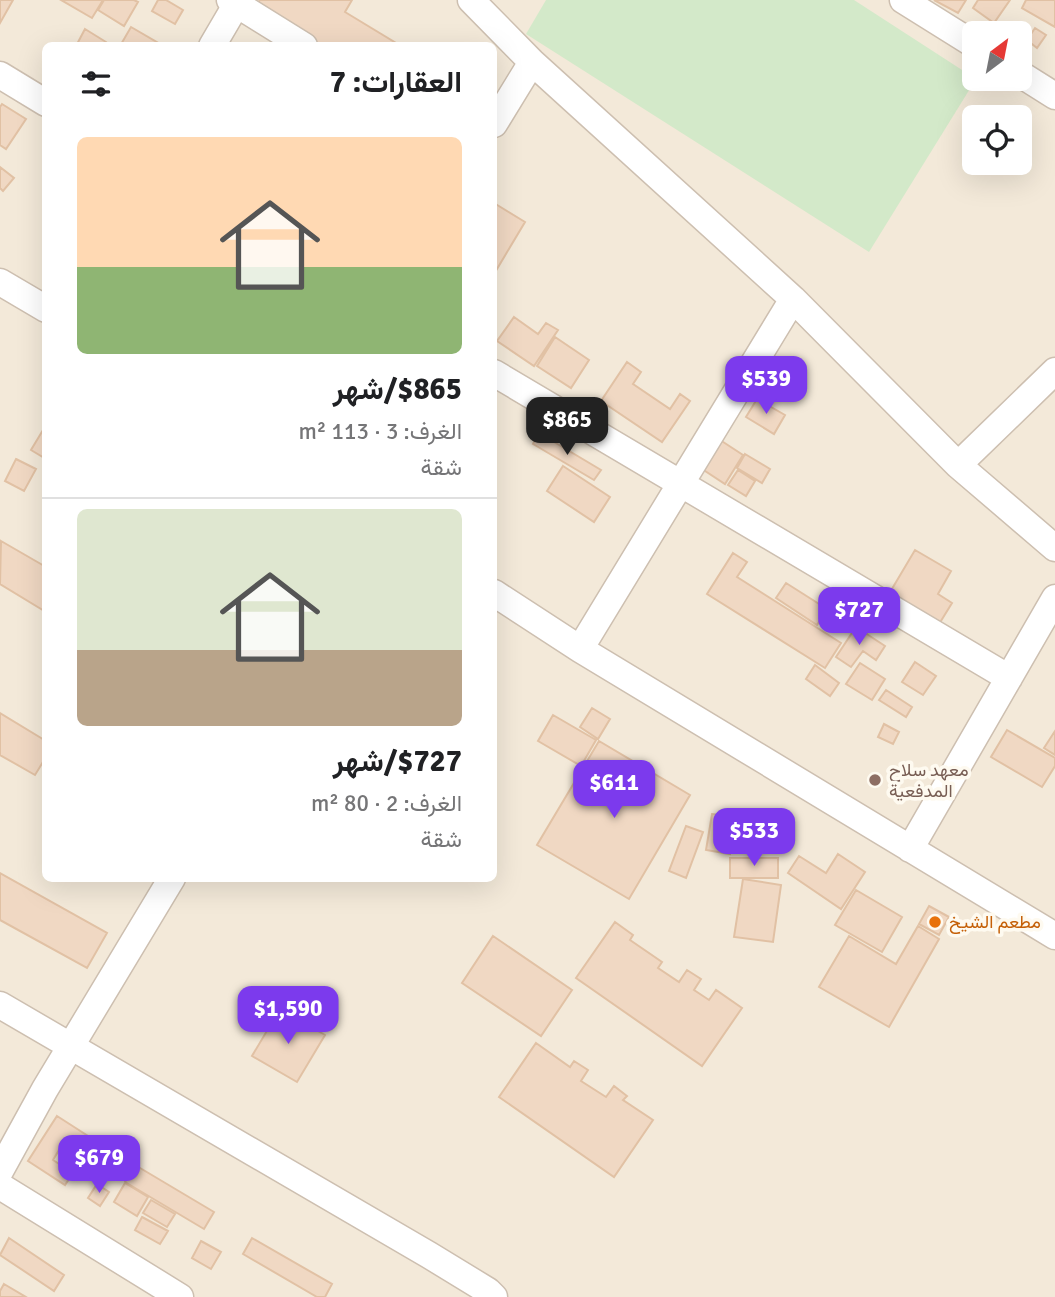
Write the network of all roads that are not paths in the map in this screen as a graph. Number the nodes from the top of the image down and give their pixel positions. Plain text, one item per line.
1 (903, 0) edge
2 (235, 1) edge
3 (476, 2) edge
4 (962, 37) edge
5 (214, 42) edge
6 (298, 42) edge
7 (532, 62) junction
8 (0, 75) edge
9 (1032, 82) edge
10 (1055, 96) edge
11 (42, 101) edge
12 (497, 119) edge
13 (0, 282) edge
14 (793, 299) junction
15 (42, 307) edge
16 (1055, 370) edge
17 (497, 375) edge
18 (958, 465) junction
19 (679, 483) junction
20 (1055, 548) edge
21 (497, 595) edge
22 (1055, 598) edge
23 (580, 649) junction
24 (1009, 678) junction
25 (910, 849) junction
26 (170, 882) edge
27 (1055, 936) edge
28 (0, 1005) edge
29 (71, 1046) junction
30 (0, 1171) edge
31 (0, 1186) edge
32 (180, 1297) edge
33 (494, 1297) edge

1 - 4 street
2 - 5 street
2 - 6 street
3 - 7 street
7 - 12 street
7 - 14 street
8 - 11 street
9 - 10 street
13 - 15 street
14 - 18 street
14 - 19 street
16 - 18 street
17 - 19 street
18 - 20 street
19 - 23 street
19 - 24 street
21 - 23 street
22 - 24 street
23 - 25 street
24 - 25 street
25 - 27 street
26 - 29 street
28 - 29 street
29 - 30 street
29 - 33 street
31 - 32 street

